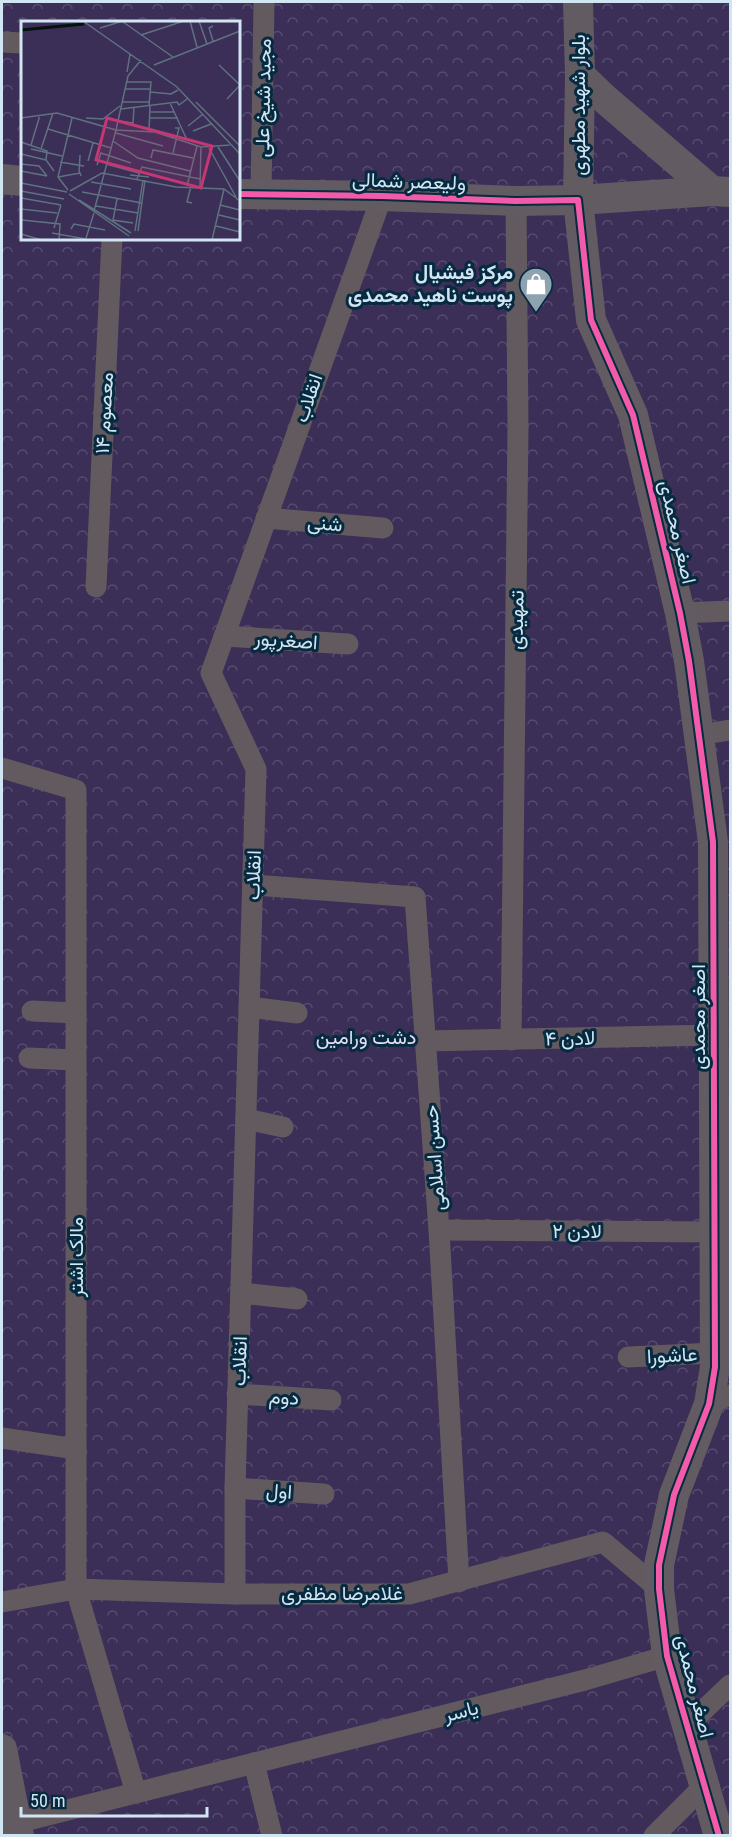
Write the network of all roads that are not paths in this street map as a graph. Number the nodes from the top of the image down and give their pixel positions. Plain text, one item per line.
1 (264, 2) edge
2 (578, 2) edge
3 (2, 42) edge
4 (21, 43) edge
5 (580, 75) junction
6 (2, 179) edge
7 (21, 181) edge
8 (721, 192) edge
9 (250, 195) edge
10 (382, 196) junction
11 (578, 200) junction
12 (516, 201) junction
13 (112, 240) edge
14 (266, 518) junction
15 (383, 528) dead end
16 (96, 587) dead end
17 (730, 611) edge
18 (680, 614) junction
19 (224, 636) junction
20 (348, 644) dead end
21 (730, 730) edge
22 (699, 735) junction
23 (2, 768) edge
24 (253, 885) junction
25 (249, 1007) junction
26 (32, 1011) dead end
27 (76, 1013) junction
28 (297, 1013) dead end
29 (715, 1035) junction
30 (511, 1040) junction
31 (425, 1041) junction
32 (29, 1058) dead end
33 (75, 1060) junction
34 (723, 1071) edge
35 (246, 1119) junction
36 (283, 1127) dead end
37 (439, 1230) junction
38 (723, 1231) edge
39 (241, 1293) junction
40 (297, 1299) dead end
41 (715, 1353) junction
42 (628, 1357) dead end
43 (237, 1394) junction
44 (331, 1400) dead end
45 (720, 1400) edge
46 (2, 1438) edge
47 (76, 1449) junction
48 (235, 1488) junction
49 (324, 1494) dead end
50 (459, 1582) junction
51 (76, 1589) junction
52 (659, 1589) junction
53 (235, 1594) junction
54 (2, 1602) edge
55 (666, 1656) junction
56 (730, 1685) edge
57 (687, 1726) junction
58 (2, 1749) edge
59 (255, 1763) junction
60 (704, 1786) junction
61 (136, 1793) junction
62 (18, 1829) edge
63 (272, 1836) edge
64 (654, 1836) edge
65 (718, 1836) edge

1 - 9 street, مجید شیخ علی
2 - 5 street, بلوار شهید مطهری
3 - 4 street
5 - 8 street
5 - 11 street, بلوار شهید مطهری
6 - 7 street
8 - 11 street, بلوار شهید مطهری
9 - 10 street, ولیعصر شمالی
10 - 12 street, ولیعصر شمالی
10 - 14 street, انقلاب
11 - 12 street, ولیعصر شمالی
11 - 18 street, اصغر محمدی
12 - 30 street, تمهیدی
13 - 16 street, ۱۴ معصوم
14 - 15 street, شنی
14 - 19 street, انقلاب
17 - 18 street
18 - 22 street, اصغر محمدی
19 - 20 street, اصغرپور
19 - 24 street, انقلاب
21 - 22 street
22 - 29 street, اصغر محمدی
23 - 27 street, مالک اشتر
24 - 25 street, انقلاب
24 - 31 street, حسن اسلامی
25 - 28 street
25 - 35 street, انقلاب
26 - 27 street
27 - 33 street, مالک اشتر
29 - 30 street, لادن ۴
29 - 34 street, اصغر محمدی
30 - 31 street, لادن ۴
31 - 37 street, حسن اسلامی
32 - 33 street
33 - 47 street, مالک اشتر
34 - 38 street, اصغر محمدی
35 - 36 street
35 - 39 street, انقلاب
37 - 38 street, لادن ۲
37 - 50 street, حسن اسلامی
38 - 41 street, اصغر محمدی
39 - 40 street
39 - 43 street, انقلاب
41 - 42 street, عاشورا
41 - 45 street, اصغر محمدی
43 - 44 street, دوم
43 - 48 street, انقلاب
45 - 52 street, اصغر محمدی
46 - 47 street
47 - 51 street, مالک اشتر
48 - 49 street, اول
48 - 53 street, انقلاب
50 - 52 street, غلامرضا مظفری
50 - 53 street, غلامرضا مظفری
51 - 53 street, غلامرضا مظفری
51 - 54 street, غلامرضا مظفری
51 - 61 street, مالک اشتر
52 - 55 street, اصغر محمدی
55 - 57 street, اصغر محمدی
55 - 59 street, یاسر
56 - 57 street
57 - 60 street, اصغر محمدی
58 - 62 street
59 - 61 street, یاسر
59 - 63 street
60 - 64 street
60 - 65 street, اصغر محمدی
61 - 62 street, یاسر

